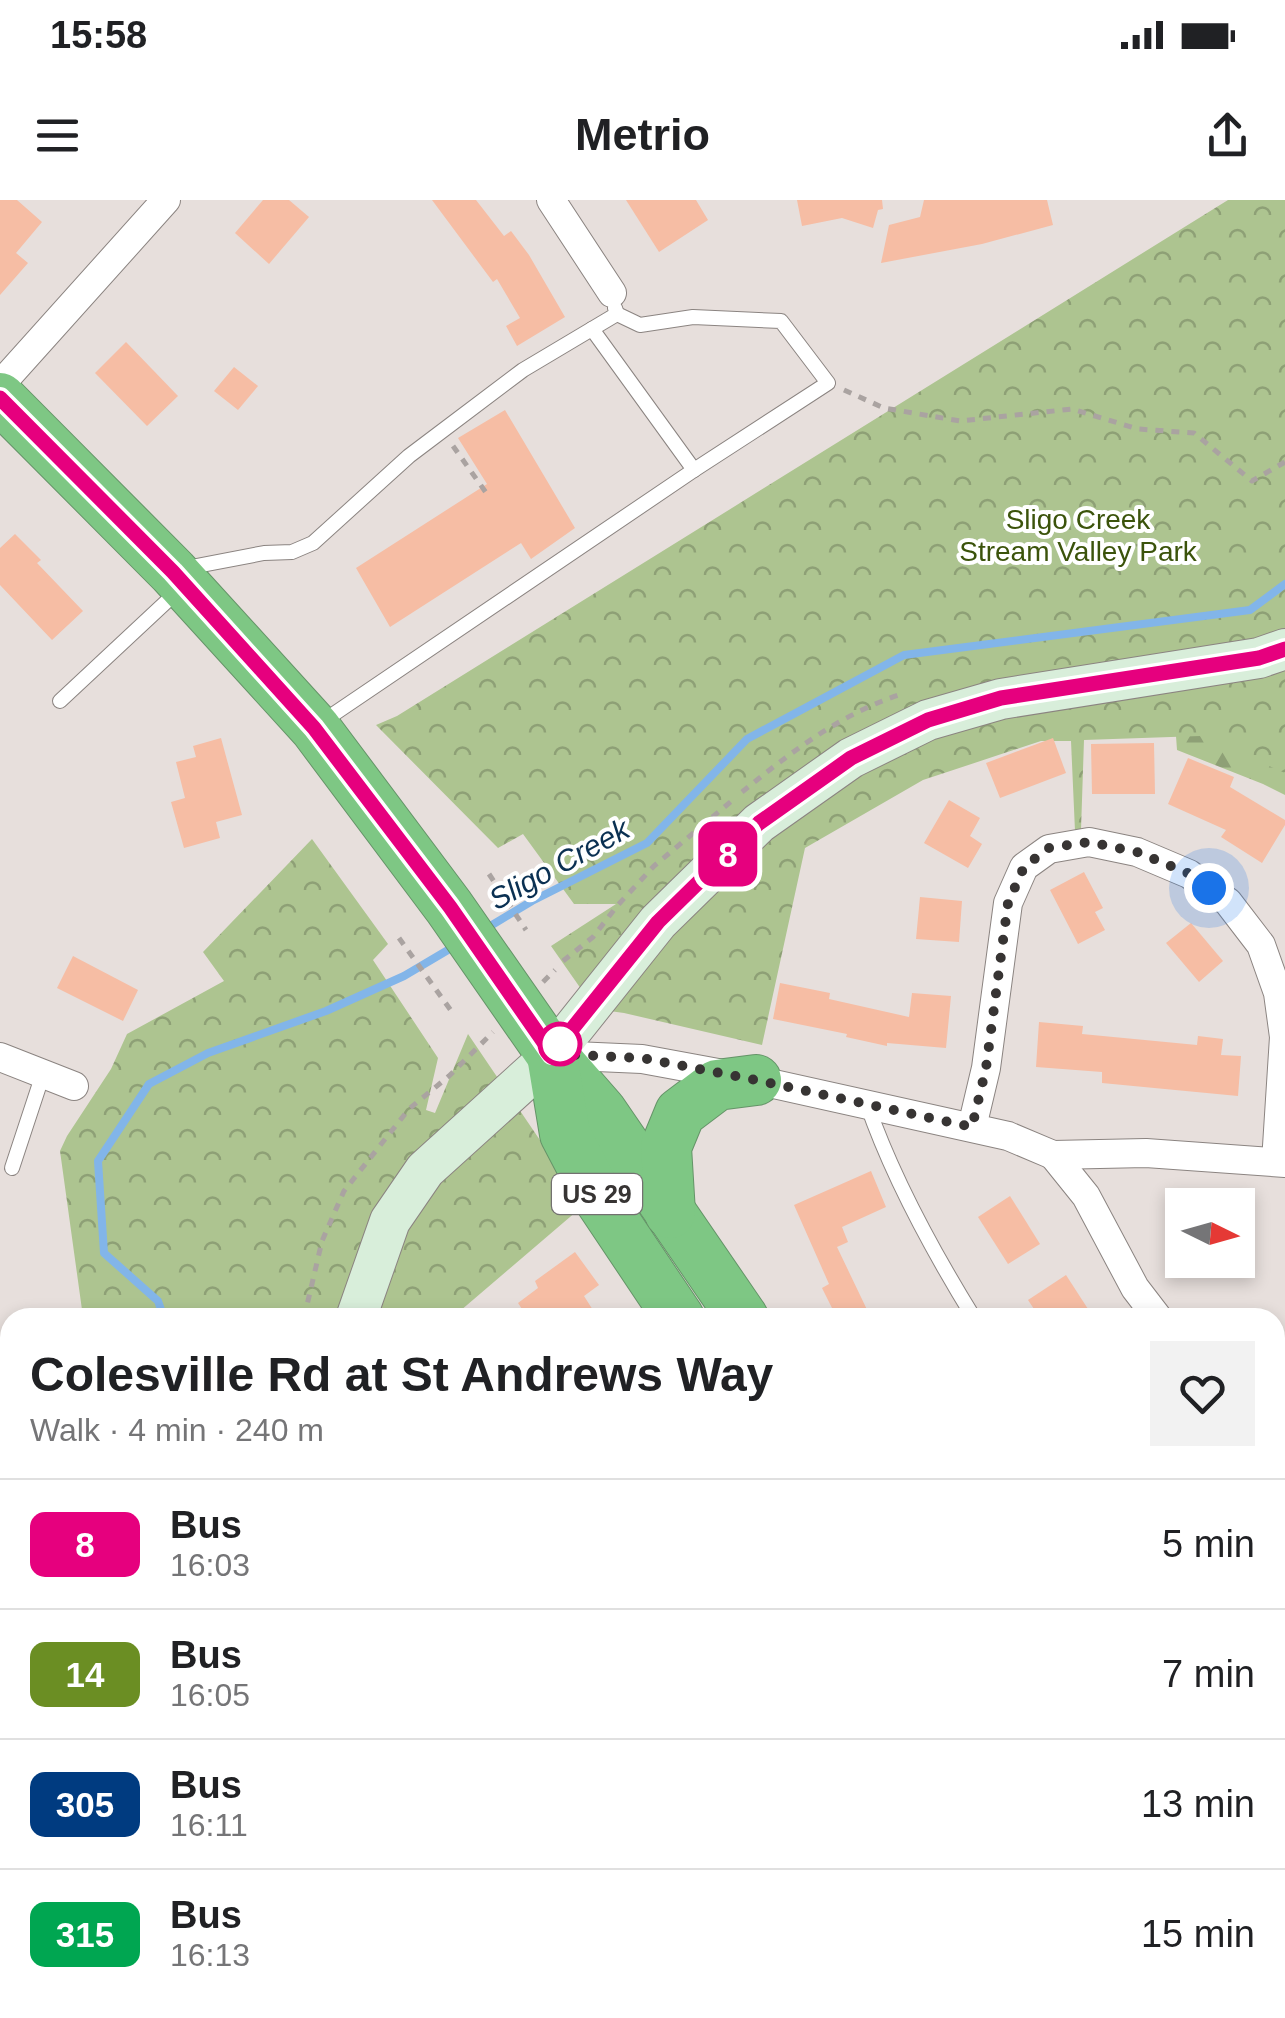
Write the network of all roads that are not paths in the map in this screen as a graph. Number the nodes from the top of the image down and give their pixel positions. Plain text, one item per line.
1 (166, 200) edge
2 (551, 200) edge
3 (614, 304) junction
4 (592, 328) junction
5 (0, 385) edge
6 (0, 398) edge
7 (694, 470) junction
8 (179, 578) junction
9 (1285, 649) edge
10 (60, 701) dead end
11 (314, 728) junction
12 (552, 1054) junction
13 (0, 1057) edge
14 (43, 1074) junction
15 (756, 1080) junction
16 (74, 1086) dead end
17 (867, 1104) junction
18 (972, 1127) junction
19 (1053, 1156) junction
20 (1280, 1162) edge
21 (12, 1168) dead end
22 (670, 1213) junction
23 (359, 1308) edge
24 (672, 1308) edge
25 (736, 1308) edge
26 (968, 1308) edge
27 (1150, 1308) edge

1 - 5 street
2 - 3 street
3 - 4 lane
3 - 7 lane
4 - 7 lane
4 - 8 lane
6 - 8 highway, US 29
7 - 11 lane
8 - 10 lane
8 - 11 highway, US 29
9 - 12 street
11 - 12 highway, US 29
12 - 15 street
12 - 22 highway, US 29
12 - 23 street
12 - 24 highway, US 29
13 - 14 street
14 - 16 street
14 - 21 lane
15 - 17 street
15 - 22 highway
17 - 18 street
17 - 26 lane
18 - 19 street
18 - 20 street
19 - 20 street
19 - 27 street
22 - 25 highway, US 29

